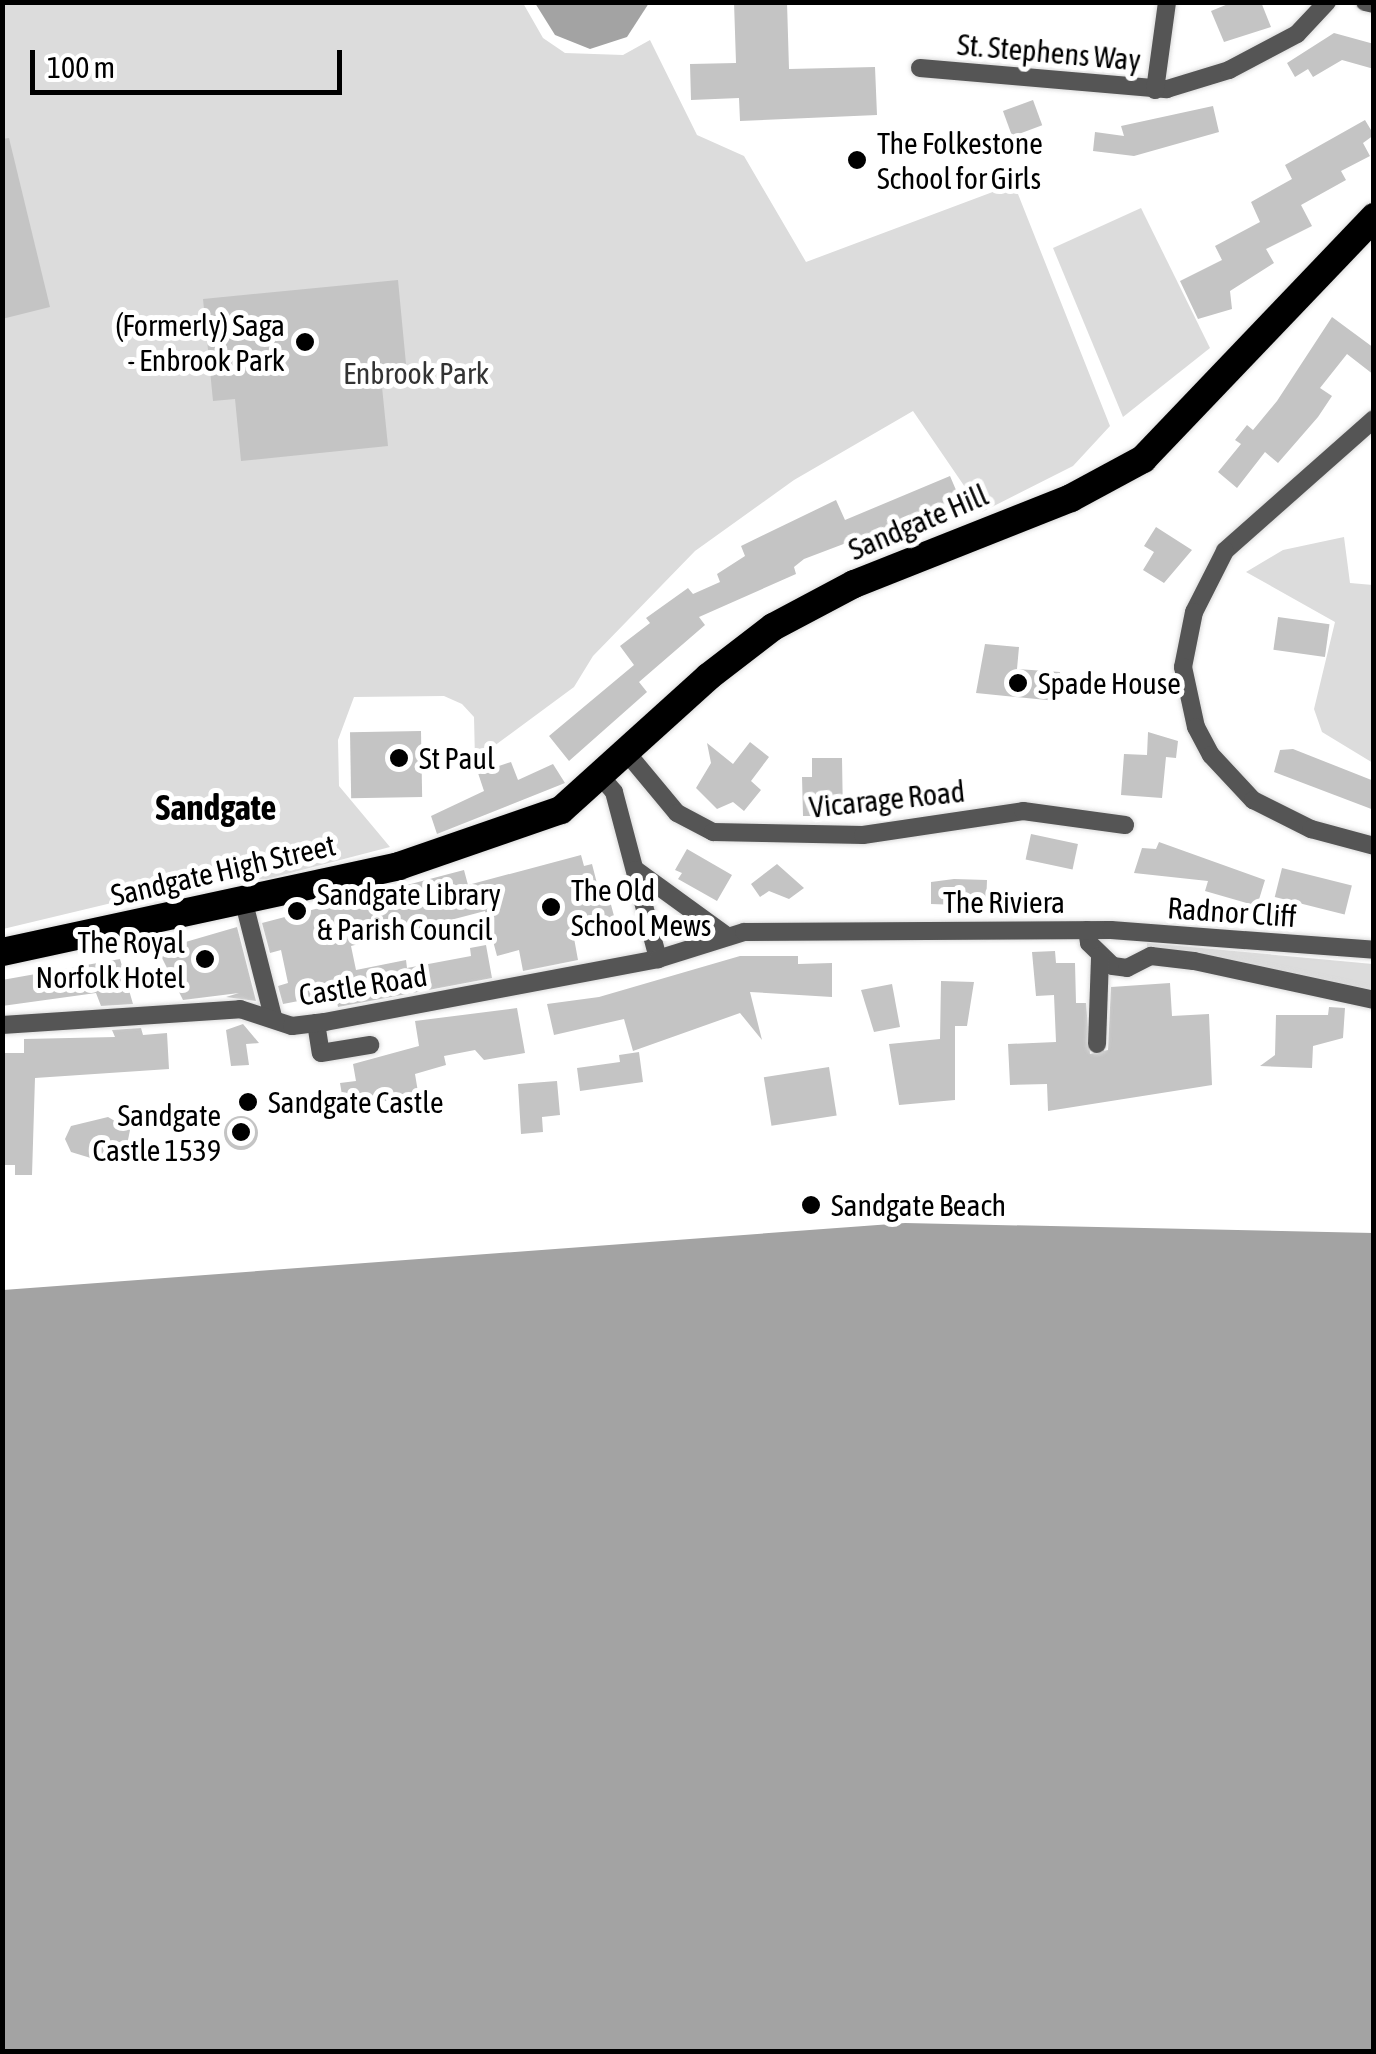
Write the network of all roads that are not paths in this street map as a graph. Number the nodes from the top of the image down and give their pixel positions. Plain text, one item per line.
1 (1167, 2) edge
2 (1328, 2) edge
3 (1365, 2) edge
4 (1374, 4) edge
5 (920, 68) dead end
6 (1156, 90) junction
7 (1374, 217) edge
8 (1374, 420) edge
9 (627, 753) junction
10 (602, 778) junction
11 (1125, 825) dead end
12 (1374, 846) edge
13 (457, 850) joint
14 (636, 870) junction
15 (243, 899) junction
16 (1087, 930) junction
17 (727, 936) junction
18 (1374, 950) edge
19 (2, 952) edge
20 (1100, 956) junction
21 (658, 959) junction
22 (1374, 1000) edge
23 (273, 1017) junction
24 (316, 1023) junction
25 (2, 1025) edge
26 (1097, 1044) dead end
27 (370, 1045) dead end

1 - 6 street
2 - 6 street, St. Stephens Way
3 - 4 street
5 - 6 street, St. Stephens Way
7 - 9 highway, Sandgate Hill
8 - 12 street
9 - 10 highway, Sandgate Hill
9 - 11 street, Vicarage Road
10 - 13 highway, Sandgate Hill
10 - 14 street
13 - 15 highway, Sandgate High Street
14 - 17 street
14 - 21 street
15 - 19 highway, Sandgate High Street
15 - 23 street
16 - 17 street, The Riviera
16 - 18 street, Radnor Cliff
16 - 20 street, The Riviera
17 - 21 street, Castle Road
20 - 22 street
20 - 26 street
21 - 24 street, Castle Road
23 - 24 street, Castle Road
23 - 25 street, Castle Road
24 - 27 street

